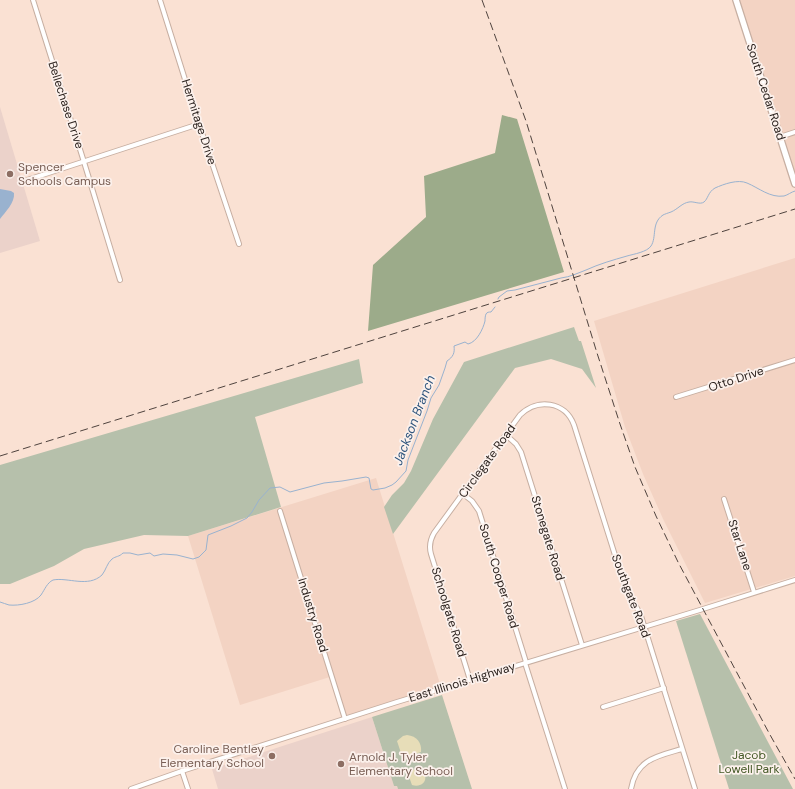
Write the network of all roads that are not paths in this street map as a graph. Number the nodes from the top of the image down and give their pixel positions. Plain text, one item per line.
1 (33, 0) edge
2 (160, 0) edge
3 (736, 0) edge
4 (200, 124) junction
5 (795, 132) edge
6 (780, 136) junction
7 (84, 162) junction
8 (27, 180) dead end
9 (795, 184) edge
10 (239, 244) dead end
11 (120, 280) dead end
12 (795, 360) edge
13 (676, 397) dead end
14 (560, 408) joint
15 (506, 435) junction
16 (463, 494) junction
17 (724, 499) dead end
18 (280, 511) dead end
19 (430, 543) joint
20 (795, 580) edge
21 (754, 592) junction
22 (644, 626) junction
23 (582, 645) junction
24 (526, 663) junction
25 (470, 680) junction
26 (664, 688) junction
27 (603, 707) dead end
28 (345, 718) junction
29 (682, 749) junction
30 (182, 771) junction
31 (131, 789) edge
32 (188, 789) edge
33 (564, 789) edge
34 (631, 789) edge
35 (695, 789) edge

1 - 7 street, Bellechase Drive
2 - 4 street, Hermitage Drive
3 - 6 main road, South Cedar Road
4 - 7 street
4 - 10 street, Hermitage Drive
5 - 6 street
6 - 9 main road, South Cedar Road
7 - 8 street
7 - 11 street, Bellechase Drive
12 - 13 street, Otto Drive
14 - 15 street, Circlegate Road
14 - 22 street, Southgate Road
15 - 16 street, Circlegate Road
15 - 23 street, Stonegate Road
16 - 19 street, Circlegate Road
16 - 24 street, South Cooper Road
17 - 21 street, Star Lane
18 - 28 street, Industry Road
19 - 25 street, Schoolgate Road
20 - 21 street, East Illinois Highway
21 - 22 street, East Illinois Highway
22 - 23 street, East Illinois Highway
22 - 26 street, Southgate Road
23 - 24 street, East Illinois Highway
24 - 25 street, East Illinois Highway
24 - 33 street, South Cooper Road
25 - 28 street, East Illinois Highway
26 - 27 street
26 - 29 street, Southgate Road
28 - 30 street, East Illinois Highway
29 - 34 street
29 - 35 street, Southgate Road
30 - 31 street, East Illinois Highway
30 - 32 street

